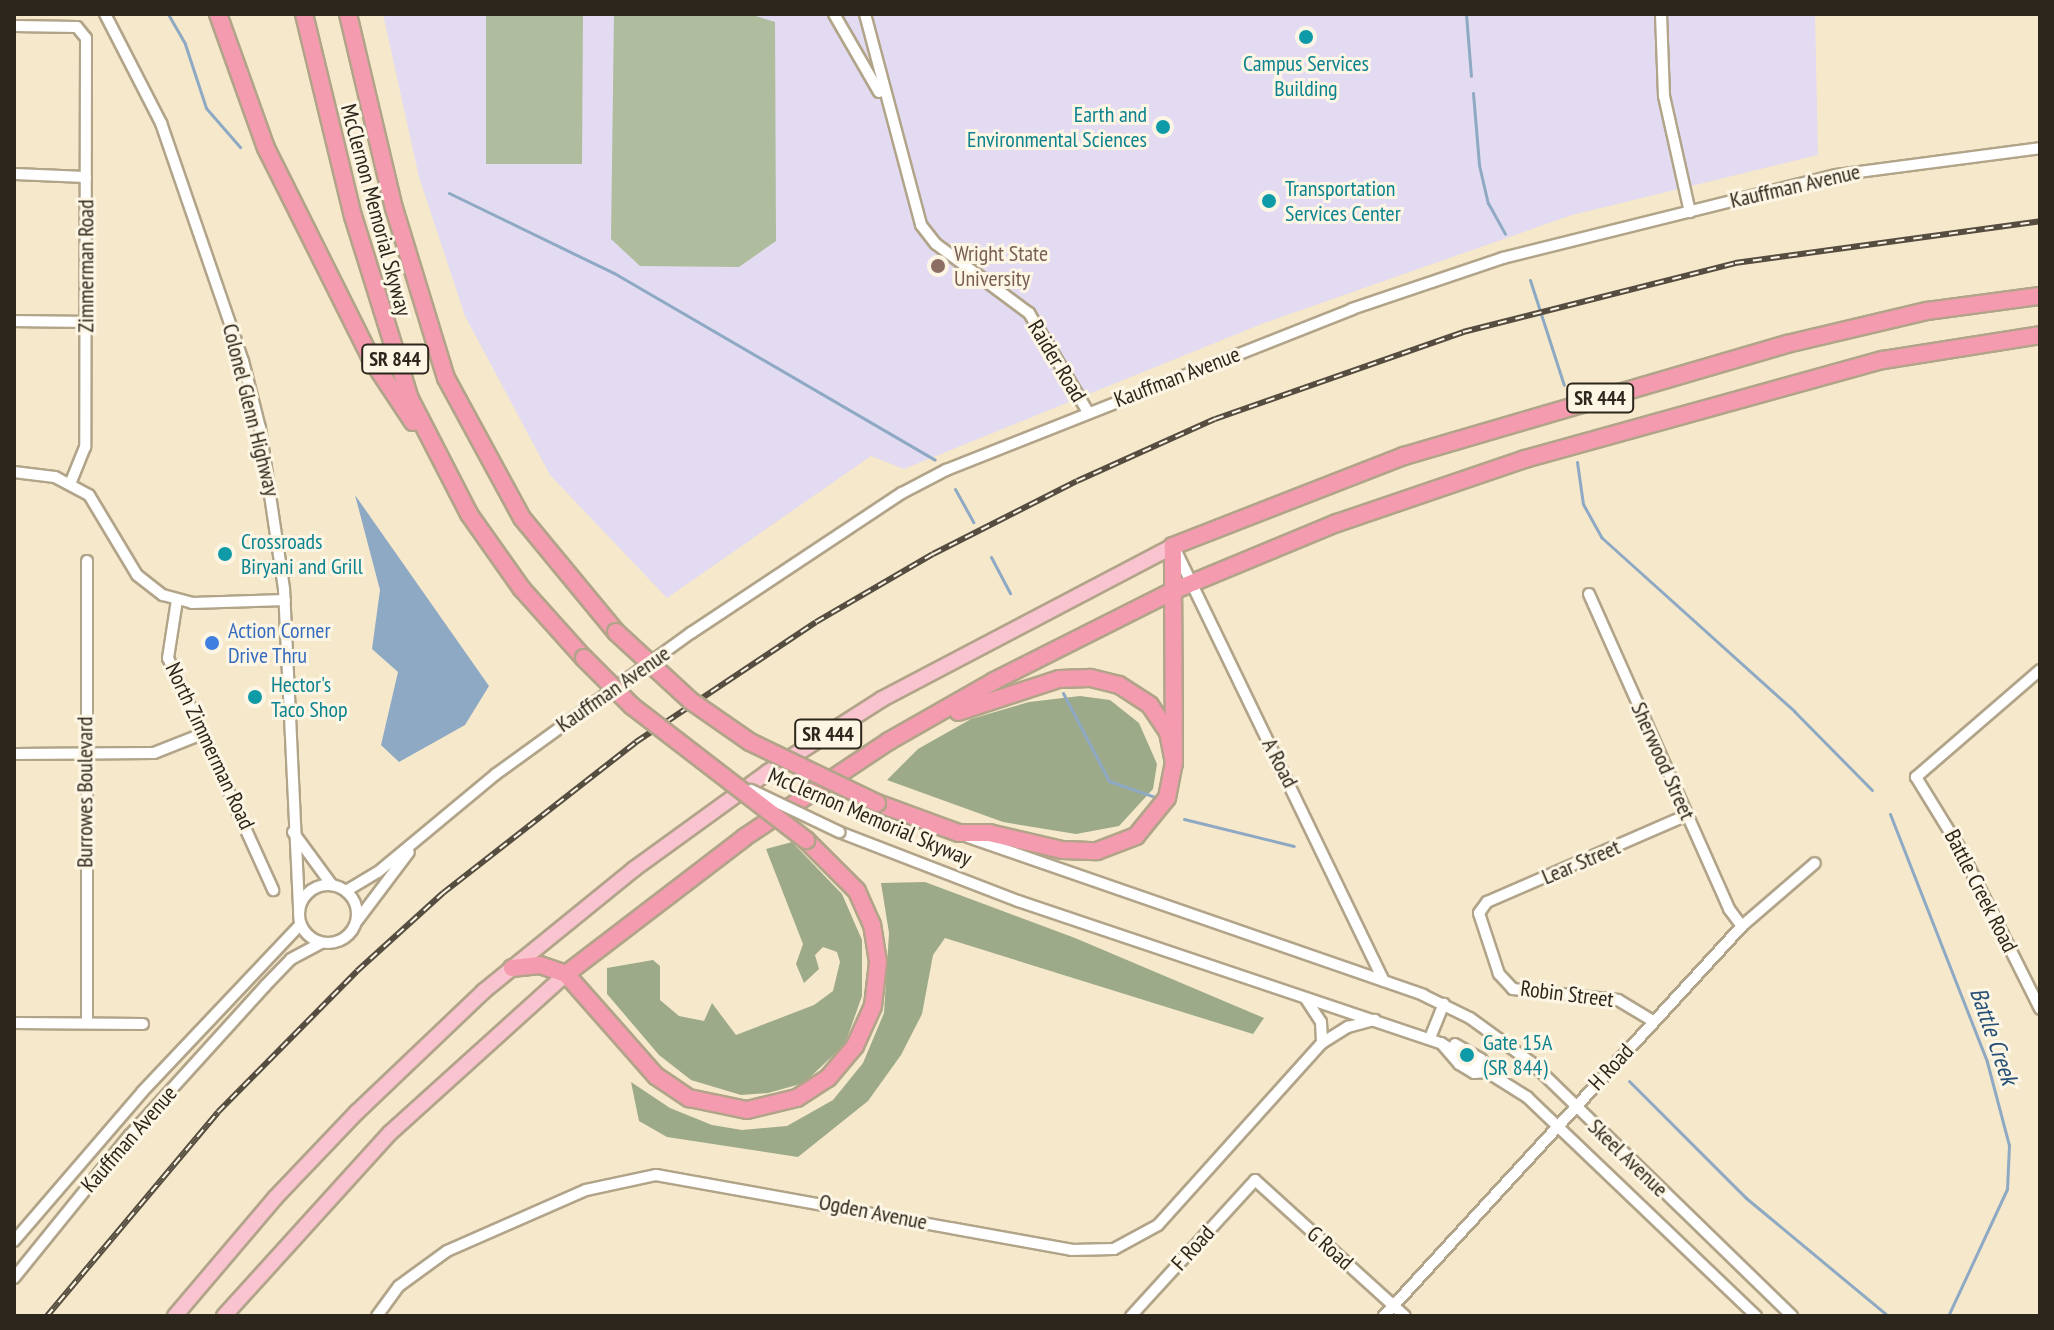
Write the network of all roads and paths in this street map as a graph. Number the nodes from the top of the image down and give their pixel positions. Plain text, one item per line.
1 (105, 14) edge
2 (218, 14) edge
3 (304, 14) edge
4 (348, 14) edge
5 (834, 14) edge
6 (865, 14) edge
7 (1661, 14) edge
8 (14, 26) edge
9 (891, 124) junction
10 (2040, 148) edge
11 (14, 174) edge
12 (86, 177) junction
13 (1690, 212) junction
14 (2040, 296) edge
15 (14, 321) edge
16 (87, 322) junction
17 (2040, 335) edge
18 (1088, 412) junction
19 (432, 447) junction
20 (14, 472) edge
21 (70, 484) junction
22 (1173, 546) junction
23 (87, 561) dead end
24 (1195, 582) junction
25 (1175, 590) junction
26 (1589, 594) dead end
27 (177, 600) junction
28 (285, 600) junction
29 (2040, 670) edge
30 (202, 734) junction
31 (14, 754) edge
32 (84, 754) junction
33 (1174, 763) junction
34 (836, 776) junction
35 (729, 777) junction
36 (1687, 815) junction
37 (291, 831) junction
38 (959, 833) junction
39 (417, 841) junction
40 (1815, 863) dead end
41 (332, 885) junction
42 (273, 890) dead end
43 (346, 891) junction
44 (299, 910) junction
45 (1479, 913) joint
46 (357, 921) junction
47 (300, 925) junction
48 (1742, 926) junction
49 (321, 943) junction
50 (512, 968) junction
51 (566, 974) junction
52 (1384, 981) junction
53 (1306, 999) junction
54 (1444, 1004) junction
55 (2040, 1009) edge
56 (1455, 1010) joint
57 (1375, 1020) junction
58 (1653, 1021) junction
59 (14, 1023) edge
60 (87, 1023) junction
61 (143, 1024) dead end
62 (1430, 1038) junction
63 (1322, 1043) junction
64 (1441, 1043) joint
65 (1574, 1106) junction
66 (1558, 1124) junction
67 (1255, 1180) joint
68 (14, 1241) edge
69 (14, 1278) edge
70 (1394, 1305) junction
71 (175, 1316) edge
72 (224, 1316) edge
73 (377, 1316) edge
74 (1131, 1316) edge
75 (1384, 1316) edge
76 (1405, 1316) edge
77 (1756, 1316) edge
78 (1792, 1316) edge

1 - 28 street, Colonel Glenn Highway
2 - 19 highway
3 - 19 highway, McClernon Memorial Skyway / SR 844
4 - 38 highway, McClernon Memorial Skyway / SR 844, bridge
5 - 9 street, Raider Road
6 - 9 street, Raider Road
7 - 13 street
8 - 12 street, Zimmerman Road
9 - 18 street, Raider Road
10 - 13 street, Kauffman Avenue
11 - 12 street
12 - 16 street, Zimmerman Road
13 - 18 street, Kauffman Avenue
14 - 22 highway, SR 444
15 - 16 street
16 - 21 street, Zimmerman Road
17 - 24 highway, SR 444
18 - 39 street, Kauffman Avenue
19 - 35 highway, McClernon Memorial Skyway / SR 844, bridge
20 - 21 street
21 - 27 street
22 - 24 street, A Road
22 - 25 highway
22 - 50 main road, SR 444
23 - 32 street, Burrowes Boulevard
24 - 25 highway, SR 444
24 - 52 street, A Road
25 - 33 highway
25 - 34 highway, SR 444
26 - 36 street, Sherwood Street
27 - 28 street
27 - 30 street, North Zimmerman Road
28 - 37 street, Colonel Glenn Highway
29 - 55 street, Battle Creek Road
30 - 32 street
30 - 42 street, North Zimmerman Road
31 - 32 street
32 - 60 street, Burrowes Boulevard
33 - 34 highway
33 - 38 highway
34 - 51 highway, SR 444
35 - 51 highway, bridge
35 - 53 street, McClernon Memorial Skyway / SR 844, bridge
36 - 45 street, Lear Street
36 - 48 street, Sherwood Street
37 - 41 street
37 - 44 street, Colonel Glenn Highway
38 - 52 street, McClernon Memorial Skyway / SR 844
39 - 43 street, Kauffman Avenue
39 - 46 street, Kauffman Avenue
40 - 48 street, H Road
41 - 43 street
41 - 44 street
43 - 46 street
44 - 47 street
45 - 58 street, Robin Street
46 - 49 street
47 - 49 street
47 - 68 street, Kauffman Avenue
48 - 58 street, H Road
49 - 69 street, Kauffman Avenue
50 - 51 highway
50 - 71 main road, SR 444
51 - 72 main road, SR 444
52 - 54 street, McClernon Memorial Skyway
53 - 57 street, McClernon Memorial Skyway / SR 844
53 - 63 street
54 - 56 street, McClernon Memorial Skyway
54 - 62 street
56 - 65 street, Skeel Avenue
57 - 62 street, McClernon Memorial Skyway
57 - 63 street
58 - 65 street, H Road
59 - 60 street
60 - 61 street
62 - 64 street, McClernon Memorial Skyway
63 - 73 street, Ogden Avenue
64 - 66 street, Skeel Avenue
65 - 66 street, H Road
65 - 78 street, Skeel Avenue
66 - 70 street, H Road
66 - 77 street, Skeel Avenue
67 - 70 street, G Road
67 - 74 street, F Road
70 - 75 street, H Road
70 - 76 street, G Road

